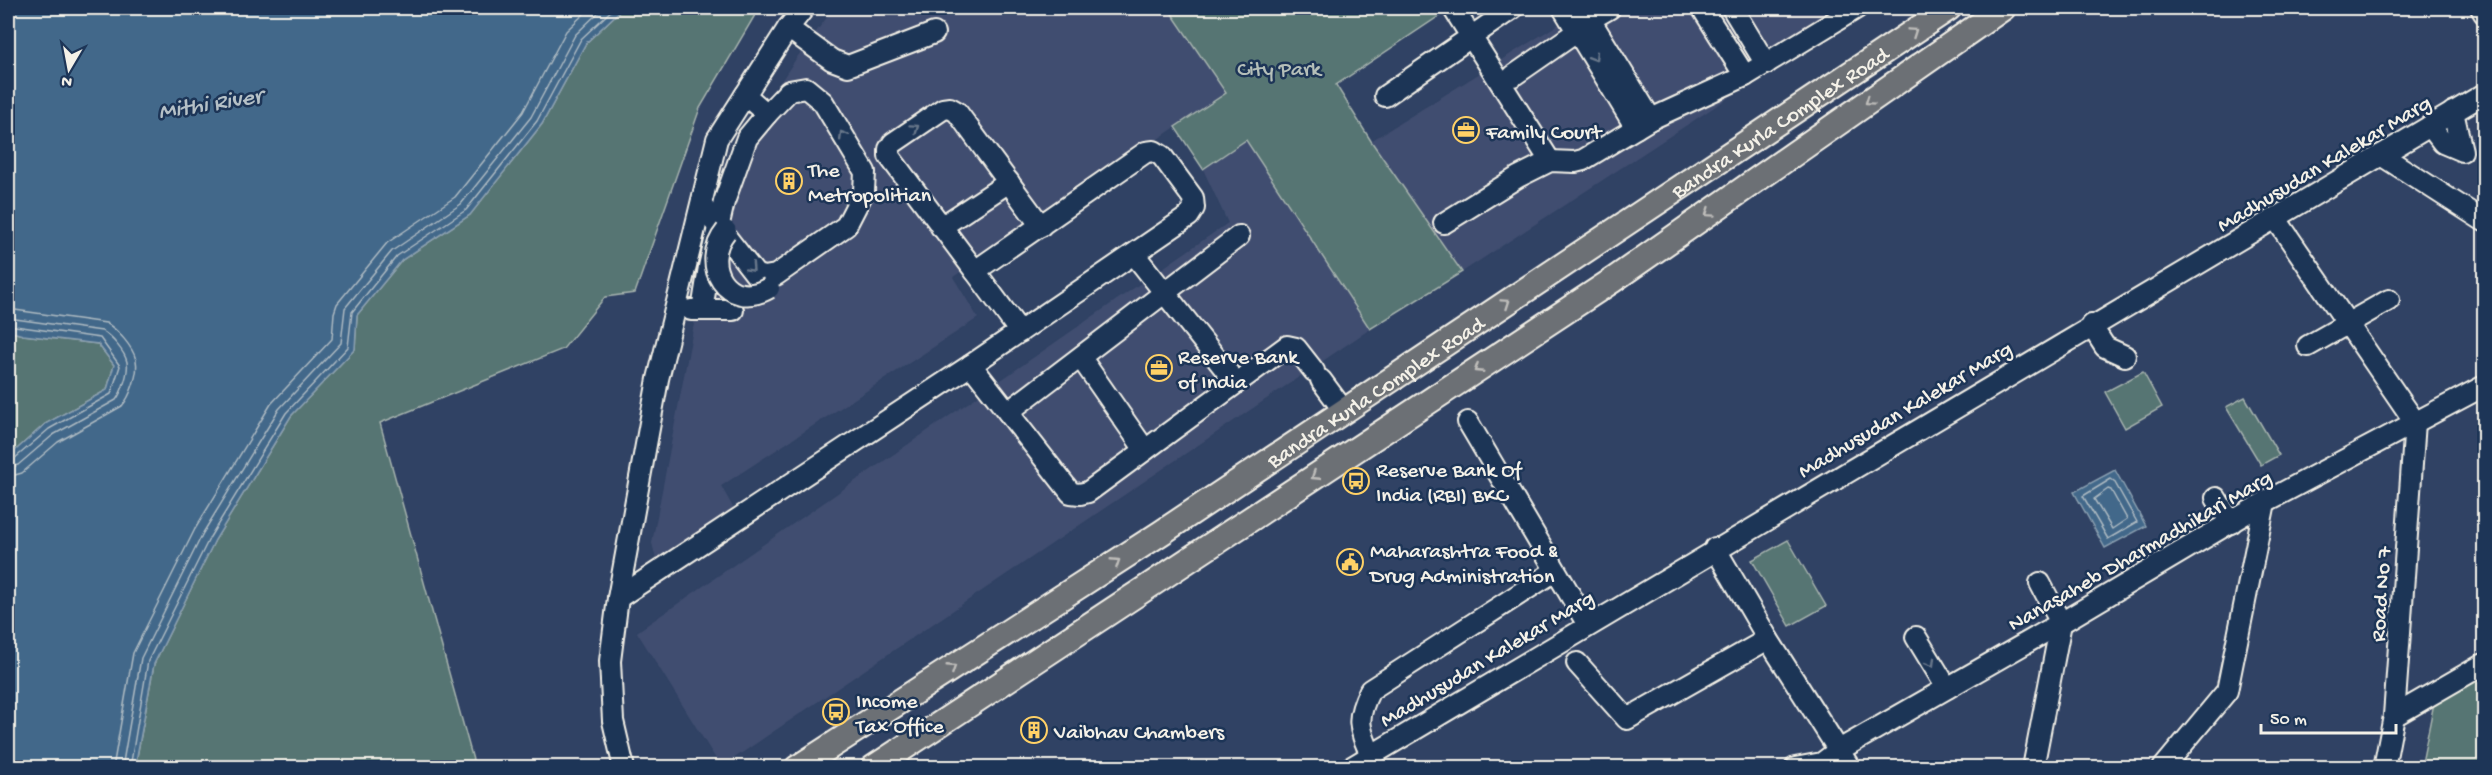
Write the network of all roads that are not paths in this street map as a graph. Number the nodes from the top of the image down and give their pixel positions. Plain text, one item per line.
1 (804, 8) edge
2 (1453, 8) edge
3 (1513, 8) edge
4 (1563, 8) edge
5 (1702, 8) edge
6 (1732, 8) edge
7 (1857, 8) edge
8 (1949, 8) edge
9 (2003, 8) edge
10 (2481, 8) edge
11 (2484, 13) edge
12 (1833, 14) edge
13 (1596, 17) edge
14 (788, 28) junction
15 (1478, 32) junction
16 (934, 33) dead end
17 (1766, 64) junction
18 (1513, 75) junction
19 (1746, 76) junction
20 (746, 94) junction
21 (2484, 94) edge
22 (1385, 96) dead end
23 (2453, 112) junction
24 (767, 114) junction
25 (1643, 123) junction
26 (2430, 126) junction
27 (2382, 155) junction
28 (1558, 162) junction
29 (1009, 182) junction
30 (702, 206) junction
31 (2276, 219) junction
32 (2484, 221) edge
33 (1444, 223) dead end
34 (1041, 226) junction
35 (941, 227) junction
36 (722, 229) junction
37 (1239, 236) dead end
38 (1134, 254) junction
39 (975, 271) junction
40 (773, 281) junction
41 (1165, 293) junction
42 (2389, 300) dead end
43 (675, 310) junction
44 (702, 310) junction
45 (733, 310) dead end
46 (2347, 323) junction
47 (2091, 325) junction
48 (1020, 332) junction
49 (2308, 346) dead end
50 (2125, 356) dead end
51 (1081, 358) junction
52 (971, 365) junction
53 (1236, 383) junction
54 (2484, 386) edge
55 (1344, 411) junction
56 (1008, 412) junction
57 (1468, 422) dead end
58 (2415, 422) junction
59 (1145, 450) junction
60 (2216, 498) dead end
61 (2265, 502) junction
62 (2231, 523) junction
63 (1715, 548) junction
64 (1556, 571) junction
65 (2040, 583) dead end
66 (618, 598) junction
67 (2061, 623) junction
68 (1587, 625) junction
69 (1916, 637) dead end
70 (1768, 639) junction
71 (1577, 663) dead end
72 (2484, 664) edge
73 (1947, 688) junction
74 (2394, 716) junction
75 (1839, 750) junction
76 (1371, 755) junction
77 (1821, 765) edge
78 (624, 767) edge
79 (797, 768) edge
80 (873, 768) edge
81 (1350, 768) edge
82 (1795, 768) edge
83 (1850, 768) edge
84 (2033, 768) edge
85 (2163, 768) edge
86 (2384, 768) edge

1 - 14 street
2 - 15 street
3 - 15 street
4 - 13 street
5 - 19 street
6 - 17 street
7 - 12 street
55 -> 8 main road, Bandra Kurla Complex Road
9 -> 80 main road, Bandra Kurla Complex Road
10 - 11 street
12 - 17 street
13 - 18 street
13 - 25 street
14 - 16 street
14 - 20 street
15 - 18 street
15 - 22 street
15 - 28 street
17 - 19 street
18 - 28 street
19 - 25 street
20 - 24 street
20 - 30 street
21 - 23 street, Madhusudan Kalekar Marg
23 - 26 street, Madhusudan Kalekar Marg
23 - 26 street
24 - 36 street
40 -> 24 street
25 - 28 street
26 - 27 street, Madhusudan Kalekar Marg
27 - 31 street, Madhusudan Kalekar Marg
27 - 32 street
28 - 33 street
29 - 34 street
29 - 35 street
35 -> 29 street
30 - 36 street
30 - 43 street
31 - 46 street
31 - 47 street, Madhusudan Kalekar Marg
34 - 38 street
34 - 39 street
35 - 39 street
36 -> 40 street
36 - 40 street, bridge
36 - 44 street
37 - 41 street
38 - 41 street
38 - 48 street
39 - 48 street
41 - 51 street
41 - 53 street
42 - 46 street
43 - 44 street
43 - 66 street
44 - 45 street
46 - 49 street
46 - 58 street
47 - 50 street
47 - 63 street, Madhusudan Kalekar Marg
48 - 52 street
51 - 56 street
51 - 59 street
52 - 56 street
52 - 66 street
53 - 55 street
53 - 59 street
54 - 58 street, Nanasaheb Dharmadhikari Marg
79 -> 55 main road, Bandra Kurla Complex Road
56 - 59 street
57 - 64 street
58 - 61 street, Nanasaheb Dharmadhikari Marg
58 - 74 street, Road No 7
60 - 62 street
61 - 62 street, Nanasaheb Dharmadhikari Marg
61 - 85 street
62 - 67 street, Nanasaheb Dharmadhikari Marg
63 - 68 street, Madhusudan Kalekar Marg
63 - 70 street
64 - 68 street
64 - 76 street
65 - 67 street
66 - 78 street
67 - 73 street, Nanasaheb Dharmadhikari Marg
67 - 84 street
68 - 76 street, Madhusudan Kalekar Marg
69 -> 73 street
70 - 71 street
70 - 75 street
72 - 74 street
73 - 75 street, Nanasaheb Dharmadhikari Marg
74 - 86 street, Road No 7
75 - 77 street, Nanasaheb Dharmadhikari Marg
75 - 83 street
76 - 81 street, Madhusudan Kalekar Marg
77 - 82 street, Nanasaheb Dharmadhikari Marg

